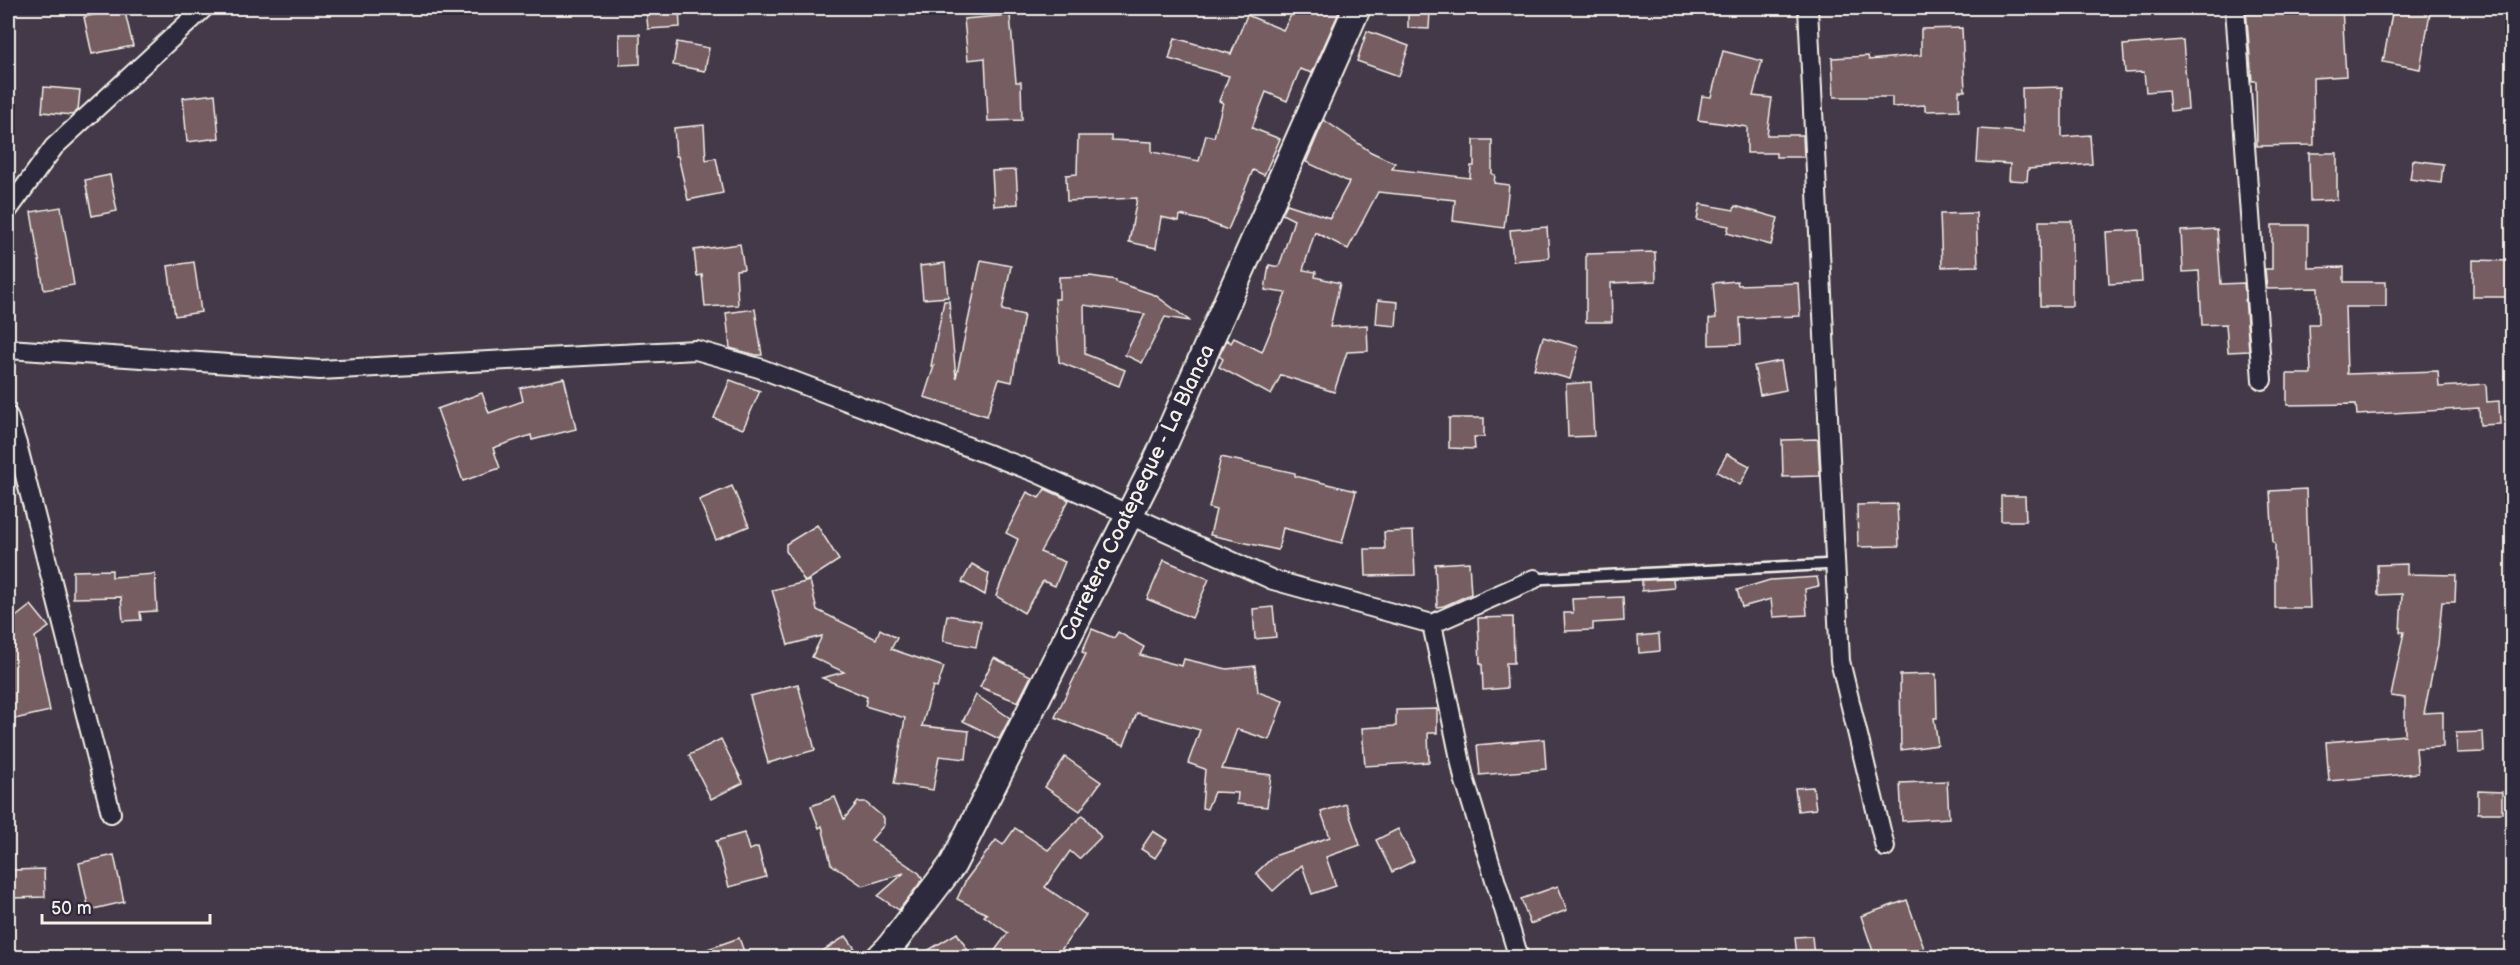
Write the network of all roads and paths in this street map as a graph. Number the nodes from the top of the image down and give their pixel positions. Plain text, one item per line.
1 (204, 8) edge
2 (1357, 8) edge
3 (1808, 8) edge
4 (2235, 8) edge
5 (8, 210) edge
6 (8, 349) edge
7 (2262, 380) dead end
8 (8, 416) edge
9 (1130, 514) junction
10 (1836, 564) junction
11 (1534, 579) joint
12 (1432, 624) junction
13 (111, 813) dead end
14 (1885, 847) dead end
15 (899, 946) edge
16 (879, 957) edge
17 (1519, 957) edge

1 - 5 street
2 - 9 main road, Carretera Coatepeque - La Blanca
3 - 10 street
4 - 7 street
6 - 9 street
8 - 13 street
9 - 12 street
9 - 15 main road, Carretera Coatepeque - La Blanca
10 - 11 lane
10 - 14 street
11 - 12 street
12 - 17 street
15 - 16 main road, Carretera Coatepeque - La Blanca

